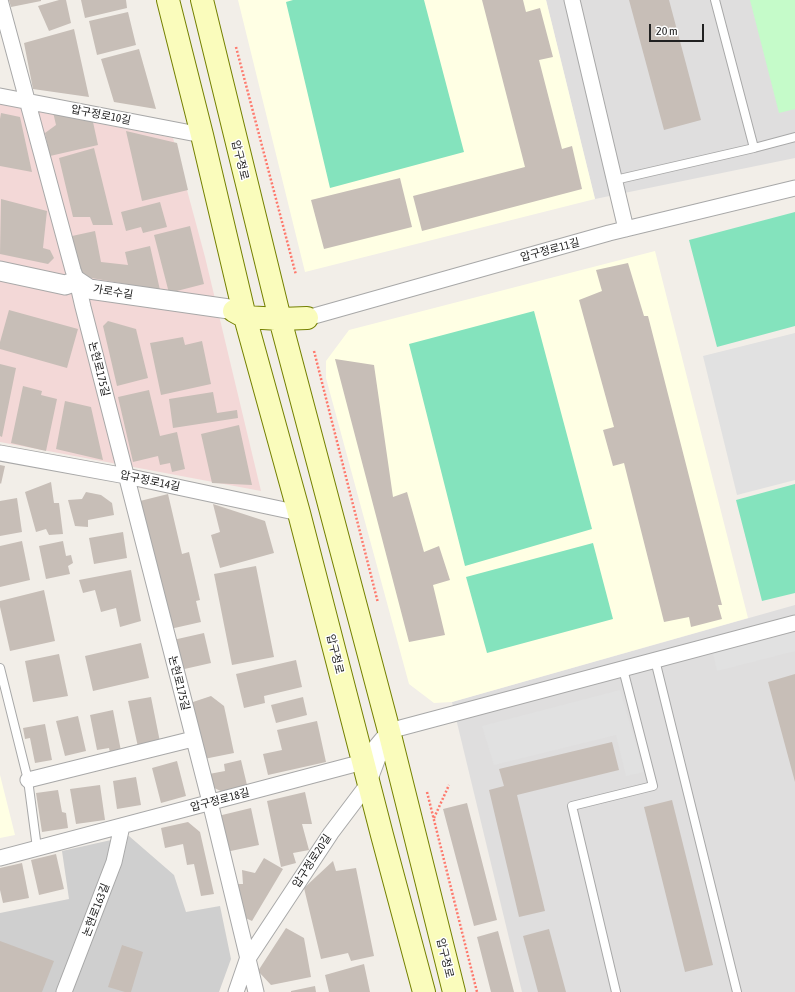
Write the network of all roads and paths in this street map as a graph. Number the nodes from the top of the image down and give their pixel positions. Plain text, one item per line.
1 (0, 0) edge
2 (168, 0) edge
3 (202, 0) edge
4 (572, 0) edge
5 (715, 0) edge
6 (236, 45) dead end
7 (0, 96) edge
8 (28, 101) junction
9 (202, 135) junction
10 (795, 137) edge
11 (754, 148) junction
12 (615, 180) junction
13 (795, 188) edge
14 (626, 229) junction
15 (0, 271) edge
16 (296, 275) dead end
17 (77, 281) junction
18 (237, 313) junction
19 (307, 318) joint
20 (280, 319) junction
21 (314, 351) dead end
22 (0, 453) edge
23 (126, 476) junction
24 (299, 513) junction
25 (379, 606) dead end
26 (795, 623) edge
27 (655, 660) junction
28 (0, 668) edge
29 (623, 669) junction
30 (389, 731) junction
31 (193, 739) junction
32 (363, 762) junction
33 (28, 780) junction
34 (368, 784) junction
35 (449, 785) dead end
36 (426, 791) dead end
37 (210, 802) junction
38 (434, 819) junction
39 (122, 826) junction
40 (37, 848) junction
41 (0, 858) edge
42 (247, 960) junction
43 (64, 992) edge
44 (236, 992) edge
45 (256, 992) edge
46 (424, 992) edge
47 (454, 992) edge
48 (477, 992) edge
49 (616, 992) edge
50 (737, 992) edge

1 - 8 street, 논현로175길
2 - 9 main road, 압구정로
3 - 20 main road, 압구정로
4 - 12 street
5 - 11 lane
6 - 16 path
7 - 8 street, 압구정로10길
8 - 9 street, 압구정로10길
8 - 17 street, 논현로175길
9 - 18 main road, 압구정로
10 - 11 lane
11 - 12 lane
12 - 14 street
13 - 14 street, 압구정로11길
14 - 19 street, 압구정로11길
15 - 17 street
17 - 18 street, 가로수길
17 - 23 street, 논현로175길
18 - 20 main road
18 - 24 main road, 압구정로
19 - 20 main road
20 - 30 main road, 압구정로
21 - 25 path
22 - 23 street, 압구정로14길
23 - 24 street, 압구정로14길
23 - 31 street, 논현로175길
24 - 32 main road, 압구정로
26 - 27 street
27 - 29 street
27 - 50 lane
28 - 33 lane
29 - 30 street
29 - 49 lane
30 - 32 street
30 - 34 street, 압구정로20길
30 - 47 main road, 압구정로
31 - 33 street
31 - 37 street, 논현로175길
32 - 34 main road, 압구정로
32 - 37 street, 압구정로18길
33 - 40 lane
34 - 42 street, 압구정로20길
34 - 46 main road, 압구정로
35 - 38 path
36 - 38 path
37 - 39 street, 압구정로18길
37 - 42 street, 논현로175길
38 - 48 path
39 - 40 street, 압구정로18길
39 - 43 street, 논현로163길
40 - 41 street, 압구정로18길
42 - 44 street, 압구정로20길
42 - 45 street, 논현로175길

